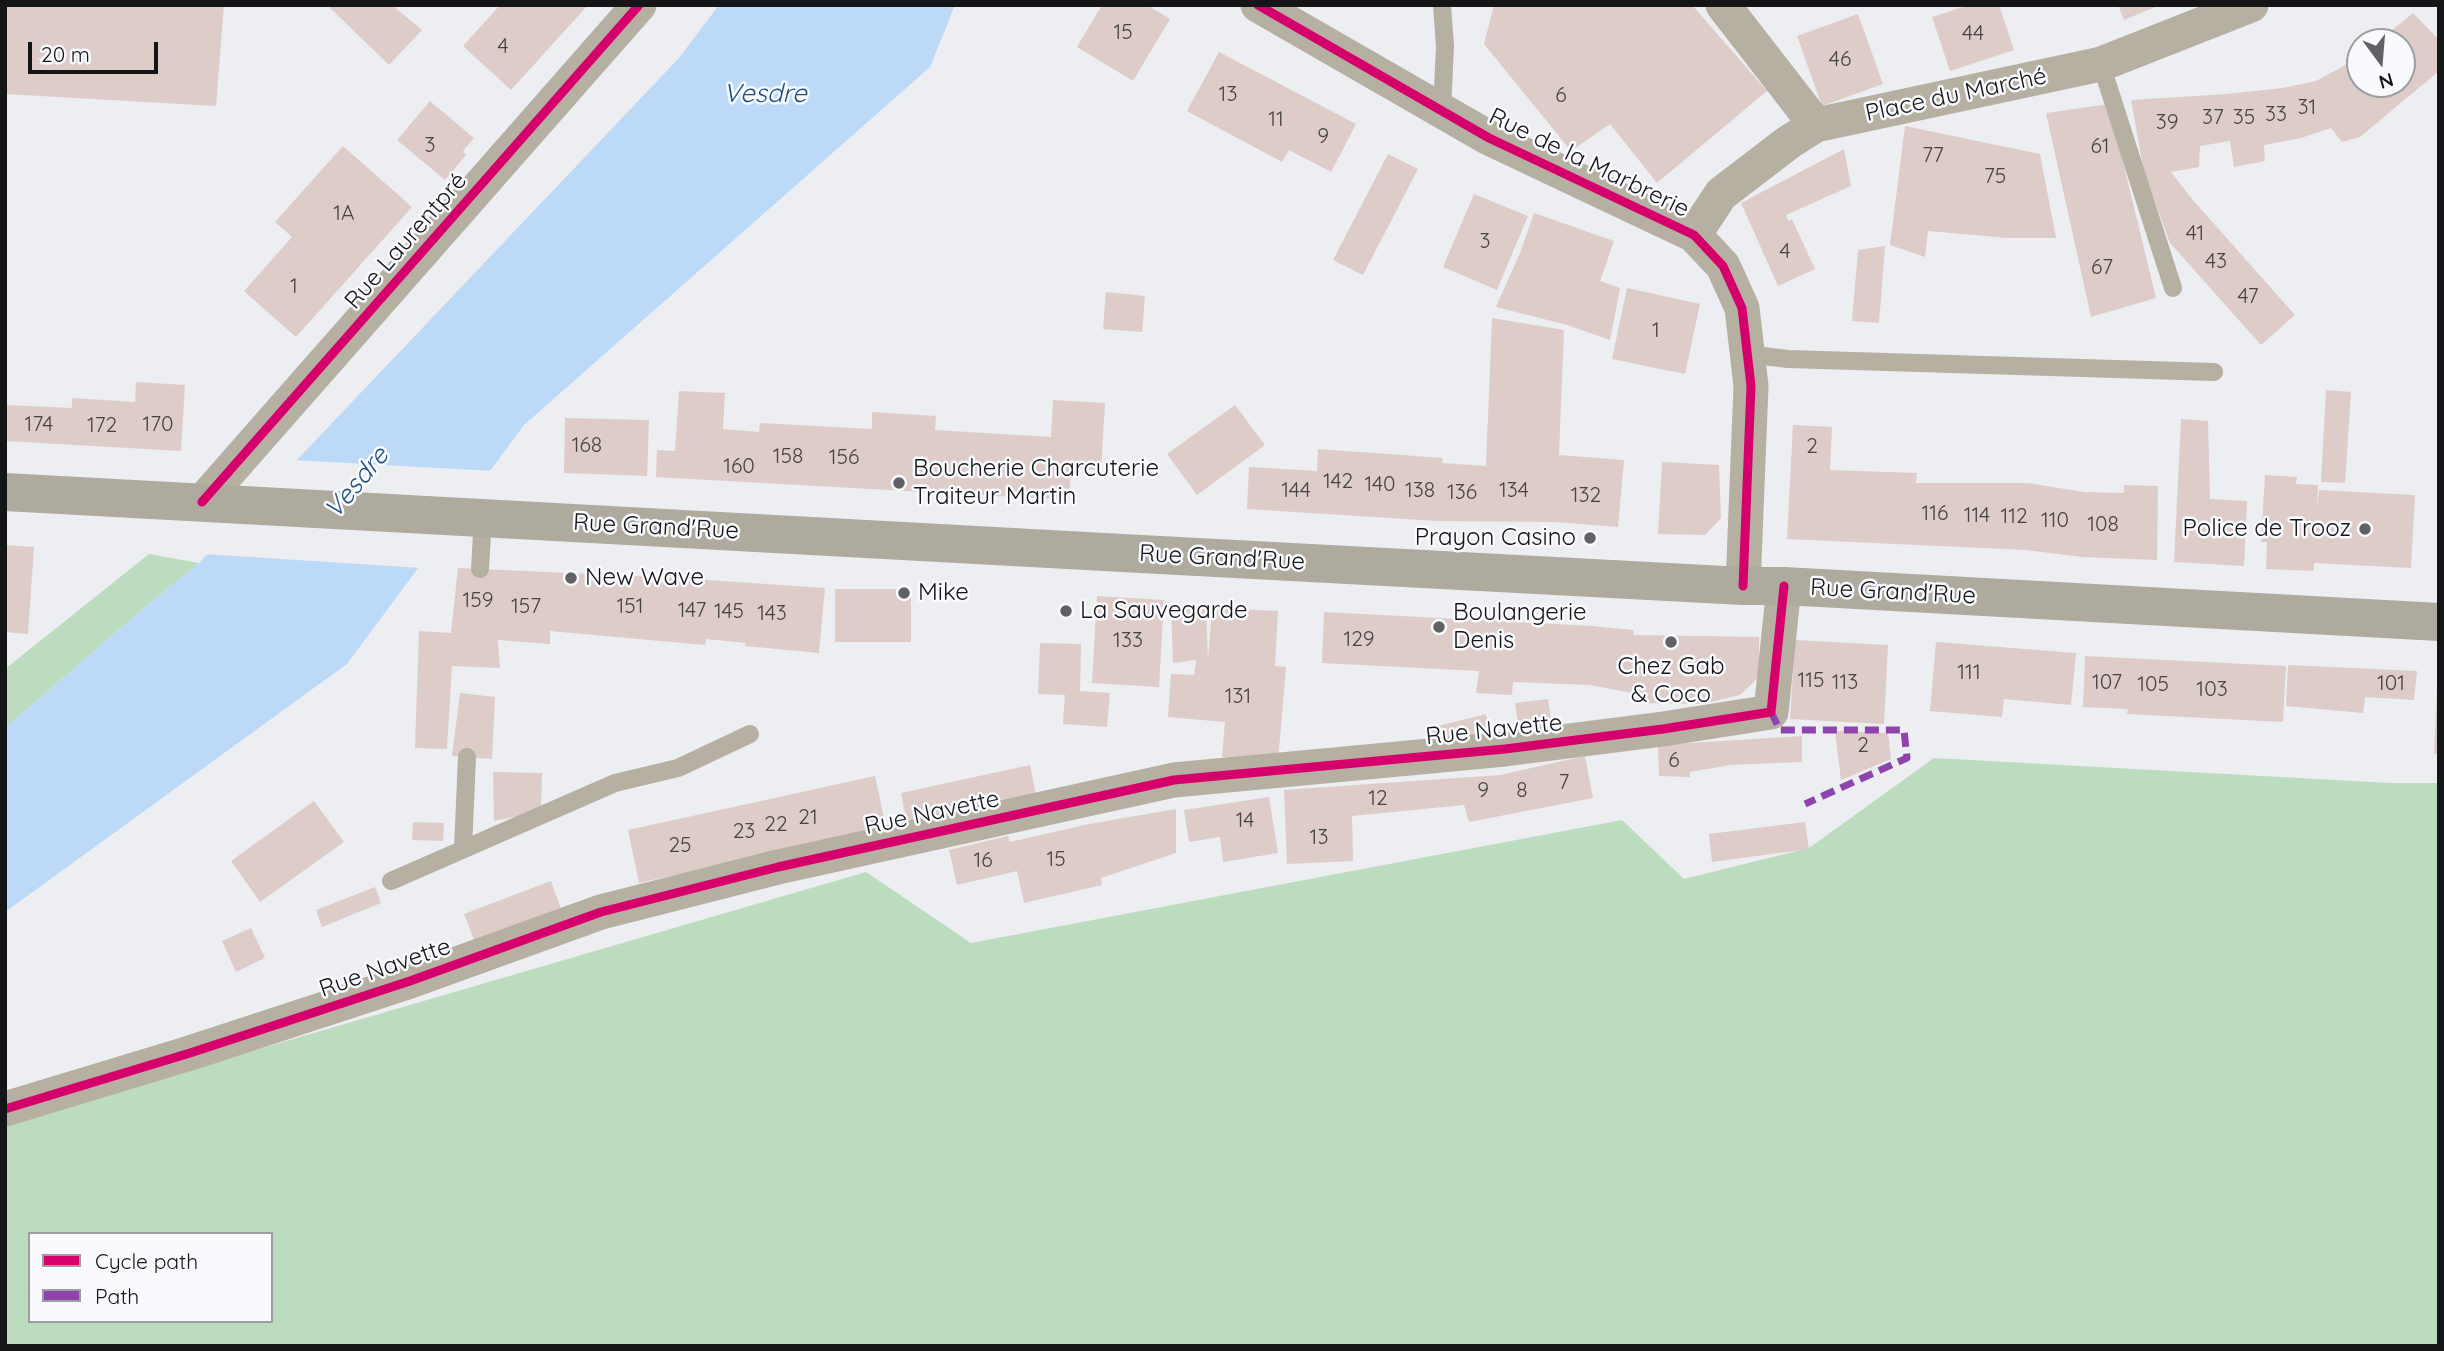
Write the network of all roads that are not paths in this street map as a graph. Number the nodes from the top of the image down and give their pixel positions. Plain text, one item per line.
1 (639, 5) edge
2 (1258, 5) edge
3 (1442, 5) edge
4 (1723, 5) edge
5 (2251, 5) edge
6 (2101, 64) junction
7 (1442, 110) junction
8 (1816, 125) junction
9 (1694, 235) junction
10 (2173, 288) dead end
11 (1748, 354) junction
12 (2214, 372) dead end
13 (5, 492) edge
14 (202, 502) junction
15 (478, 517) junction
16 (480, 569) dead end
17 (1743, 586) junction
18 (1784, 586) junction
19 (2439, 622) edge
20 (750, 734) dead end
21 (467, 757) dead end
22 (463, 849) junction
23 (391, 881) dead end
24 (5, 1109) edge

1 - 14 street, Rue Laurentpré
2 - 7 street, Rue de la Marbrerie
3 - 7 lane
4 - 8 street
5 - 6 street, Place du Marché
6 - 8 street, Place du Marché
6 - 10 lane
7 - 9 street, Rue de la Marbrerie
8 - 9 street, Place du Marché
9 - 11 street, Rue de la Marbrerie
11 - 12 lane
11 - 17 street, Rue de la Marbrerie
13 - 14 main road, Rue Grand'Rue
14 - 15 main road, Rue Grand'Rue
15 - 16 lane
15 - 17 main road, Rue Grand'Rue
17 - 18 main road, Rue Grand'Rue
18 - 19 main road, Rue Grand'Rue
18 - 24 street, Rue Navette
20 - 22 lane
21 - 22 lane
22 - 23 lane

